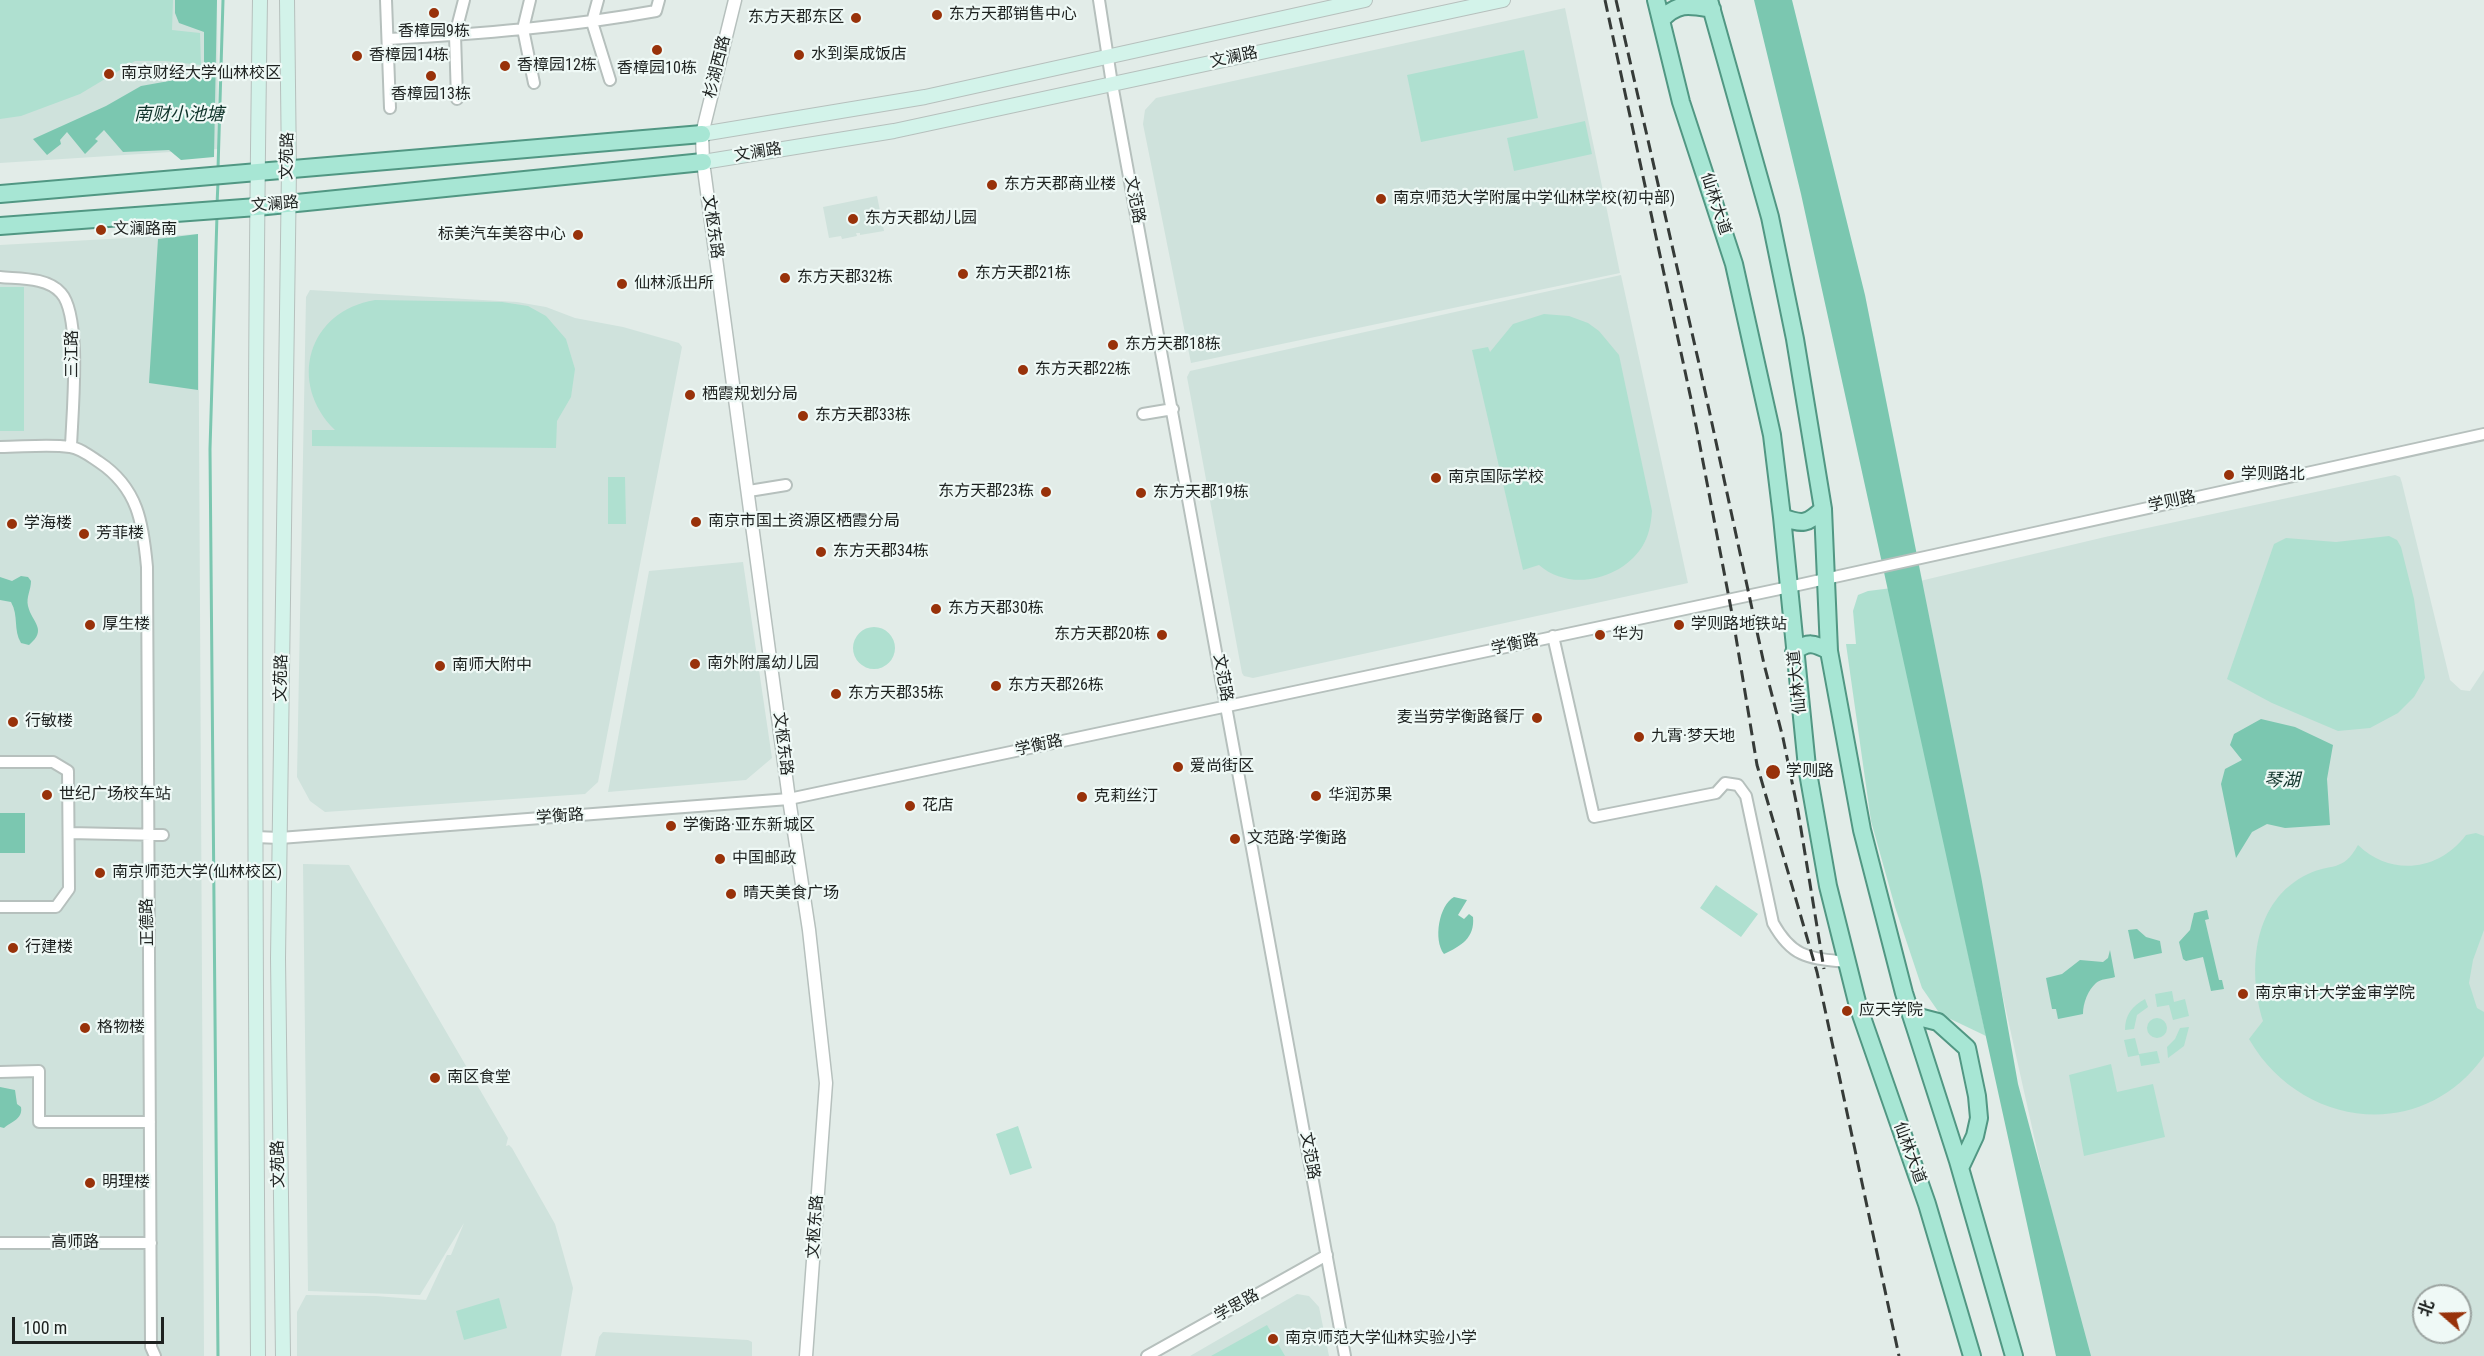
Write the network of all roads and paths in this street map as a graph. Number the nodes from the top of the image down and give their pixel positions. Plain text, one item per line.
1 (260, 0) edge
2 (287, 0) edge
3 (386, 0) edge
4 (464, 0) edge
5 (531, 0) edge
6 (598, 0) edge
7 (659, 0) edge
8 (735, 0) edge
9 (1099, 0) edge
10 (1365, 0) edge
11 (1503, 0) edge
12 (1656, 0) edge
13 (1711, 5) edge
14 (1661, 20) junction
15 (592, 22) junction
16 (523, 29) junction
17 (455, 35) junction
18 (389, 39) junction
19 (1108, 57) junction
20 (610, 80) dead end
21 (534, 83) dead end
22 (1112, 84) junction
23 (458, 99) dead end
24 (390, 108) dead end
25 (702, 134) junction
26 (703, 162) junction
27 (289, 169) junction
28 (257, 172) junction
29 (0, 194) edge
30 (287, 204) junction
31 (257, 207) junction
32 (0, 225) edge
33 (0, 277) edge
34 (1173, 409) junction
35 (1143, 414) dead end
36 (2484, 434) edge
37 (0, 447) edge
38 (71, 447) junction
39 (786, 485) dead end
40 (749, 491) junction
41 (1823, 509) junction
42 (1782, 516) junction
43 (1826, 578) junction
44 (1789, 587) junction
45 (1553, 636) junction
46 (1829, 651) junction
47 (1794, 652) junction
48 (1227, 707) junction
49 (0, 762) edge
50 (789, 799) junction
51 (69, 834) junction
52 (148, 835) junction
53 (163, 835) dead end
54 (255, 837) junction
55 (280, 838) junction
56 (0, 907) edge
57 (1847, 962) junction
58 (1911, 1015) junction
59 (0, 1072) edge
60 (150, 1122) junction
61 (1960, 1168) junction
62 (0, 1243) edge
63 (151, 1243) junction
64 (1327, 1255) junction
65 (155, 1356) edge
66 (258, 1356) edge
67 (283, 1356) edge
68 (806, 1356) edge
69 (1147, 1356) edge
70 (1345, 1356) edge
71 (1972, 1356) edge
72 (2013, 1356) edge

1 - 28 main road, 文苑路
2 - 27 main road, 文苑路
3 - 18 street
4 - 17 street
5 - 16 street
6 - 15 street
7 - 15 street
8 - 25 street, 杉湖西路
9 - 19 street, 文范路
10 - 19 main road, 文澜路
11 - 22 main road, 文澜路
12 - 14 main road, 仙林大道
13 - 14 main road
13 - 41 main road, 仙林大道
14 - 42 main road, 仙林大道
15 - 16 street
15 - 20 street
16 - 17 street
16 - 21 street
17 - 18 street
17 - 23 street
18 - 24 street
19 - 22 street, 文范路
19 - 25 main road, 文澜路
22 - 26 main road, 文澜路
22 - 34 street, 文范路
25 - 26 street, 文枢东路
25 - 27 main road, 文澜路
26 - 30 main road, 文澜路
26 - 40 street, 文枢东路
27 - 28 main road, 文澜路
27 - 30 main road, 文苑路
28 - 29 main road, 文澜路
28 - 31 main road, 文苑路
30 - 31 main road, 文澜路
30 - 55 main road, 文苑路
31 - 32 main road, 文澜路
31 - 54 main road, 文苑路
33 - 38 street, 三江路
34 - 35 street
34 - 48 street, 文范路
36 - 43 street, 学则路
37 - 38 street
38 - 52 street, 正德路
39 - 40 street
40 - 50 street, 文枢东路
41 - 42 main road
41 - 43 main road, 仙林大道
42 - 44 main road, 仙林大道
43 - 44 street, 学则路
43 - 46 main road, 仙林大道
44 - 45 street, 学衡路
44 - 47 main road, 仙林大道
45 - 48 street, 学衡路
45 - 57 street
46 - 47 main road
46 - 58 main road, 仙林大道
47 - 57 main road, 仙林大道
48 - 50 street, 学衡路
48 - 64 street, 文范路
49 - 51 street
50 - 55 street, 学衡路
50 - 68 street, 文枢东路
51 - 52 street
51 - 56 street
52 - 53 street
52 - 60 street, 正德路
54 - 55 street, 学衡路
54 - 66 main road, 文苑路
55 - 67 main road, 文苑路
57 - 71 main road, 仙林大道
58 - 61 main road, 仙林大道
58 - 61 main road
59 - 60 street
60 - 63 street, 正德路
61 - 72 main road, 仙林大道
62 - 63 street, 高师路
63 - 65 street, 正德路
64 - 69 street, 学思路
64 - 70 street, 文范路

